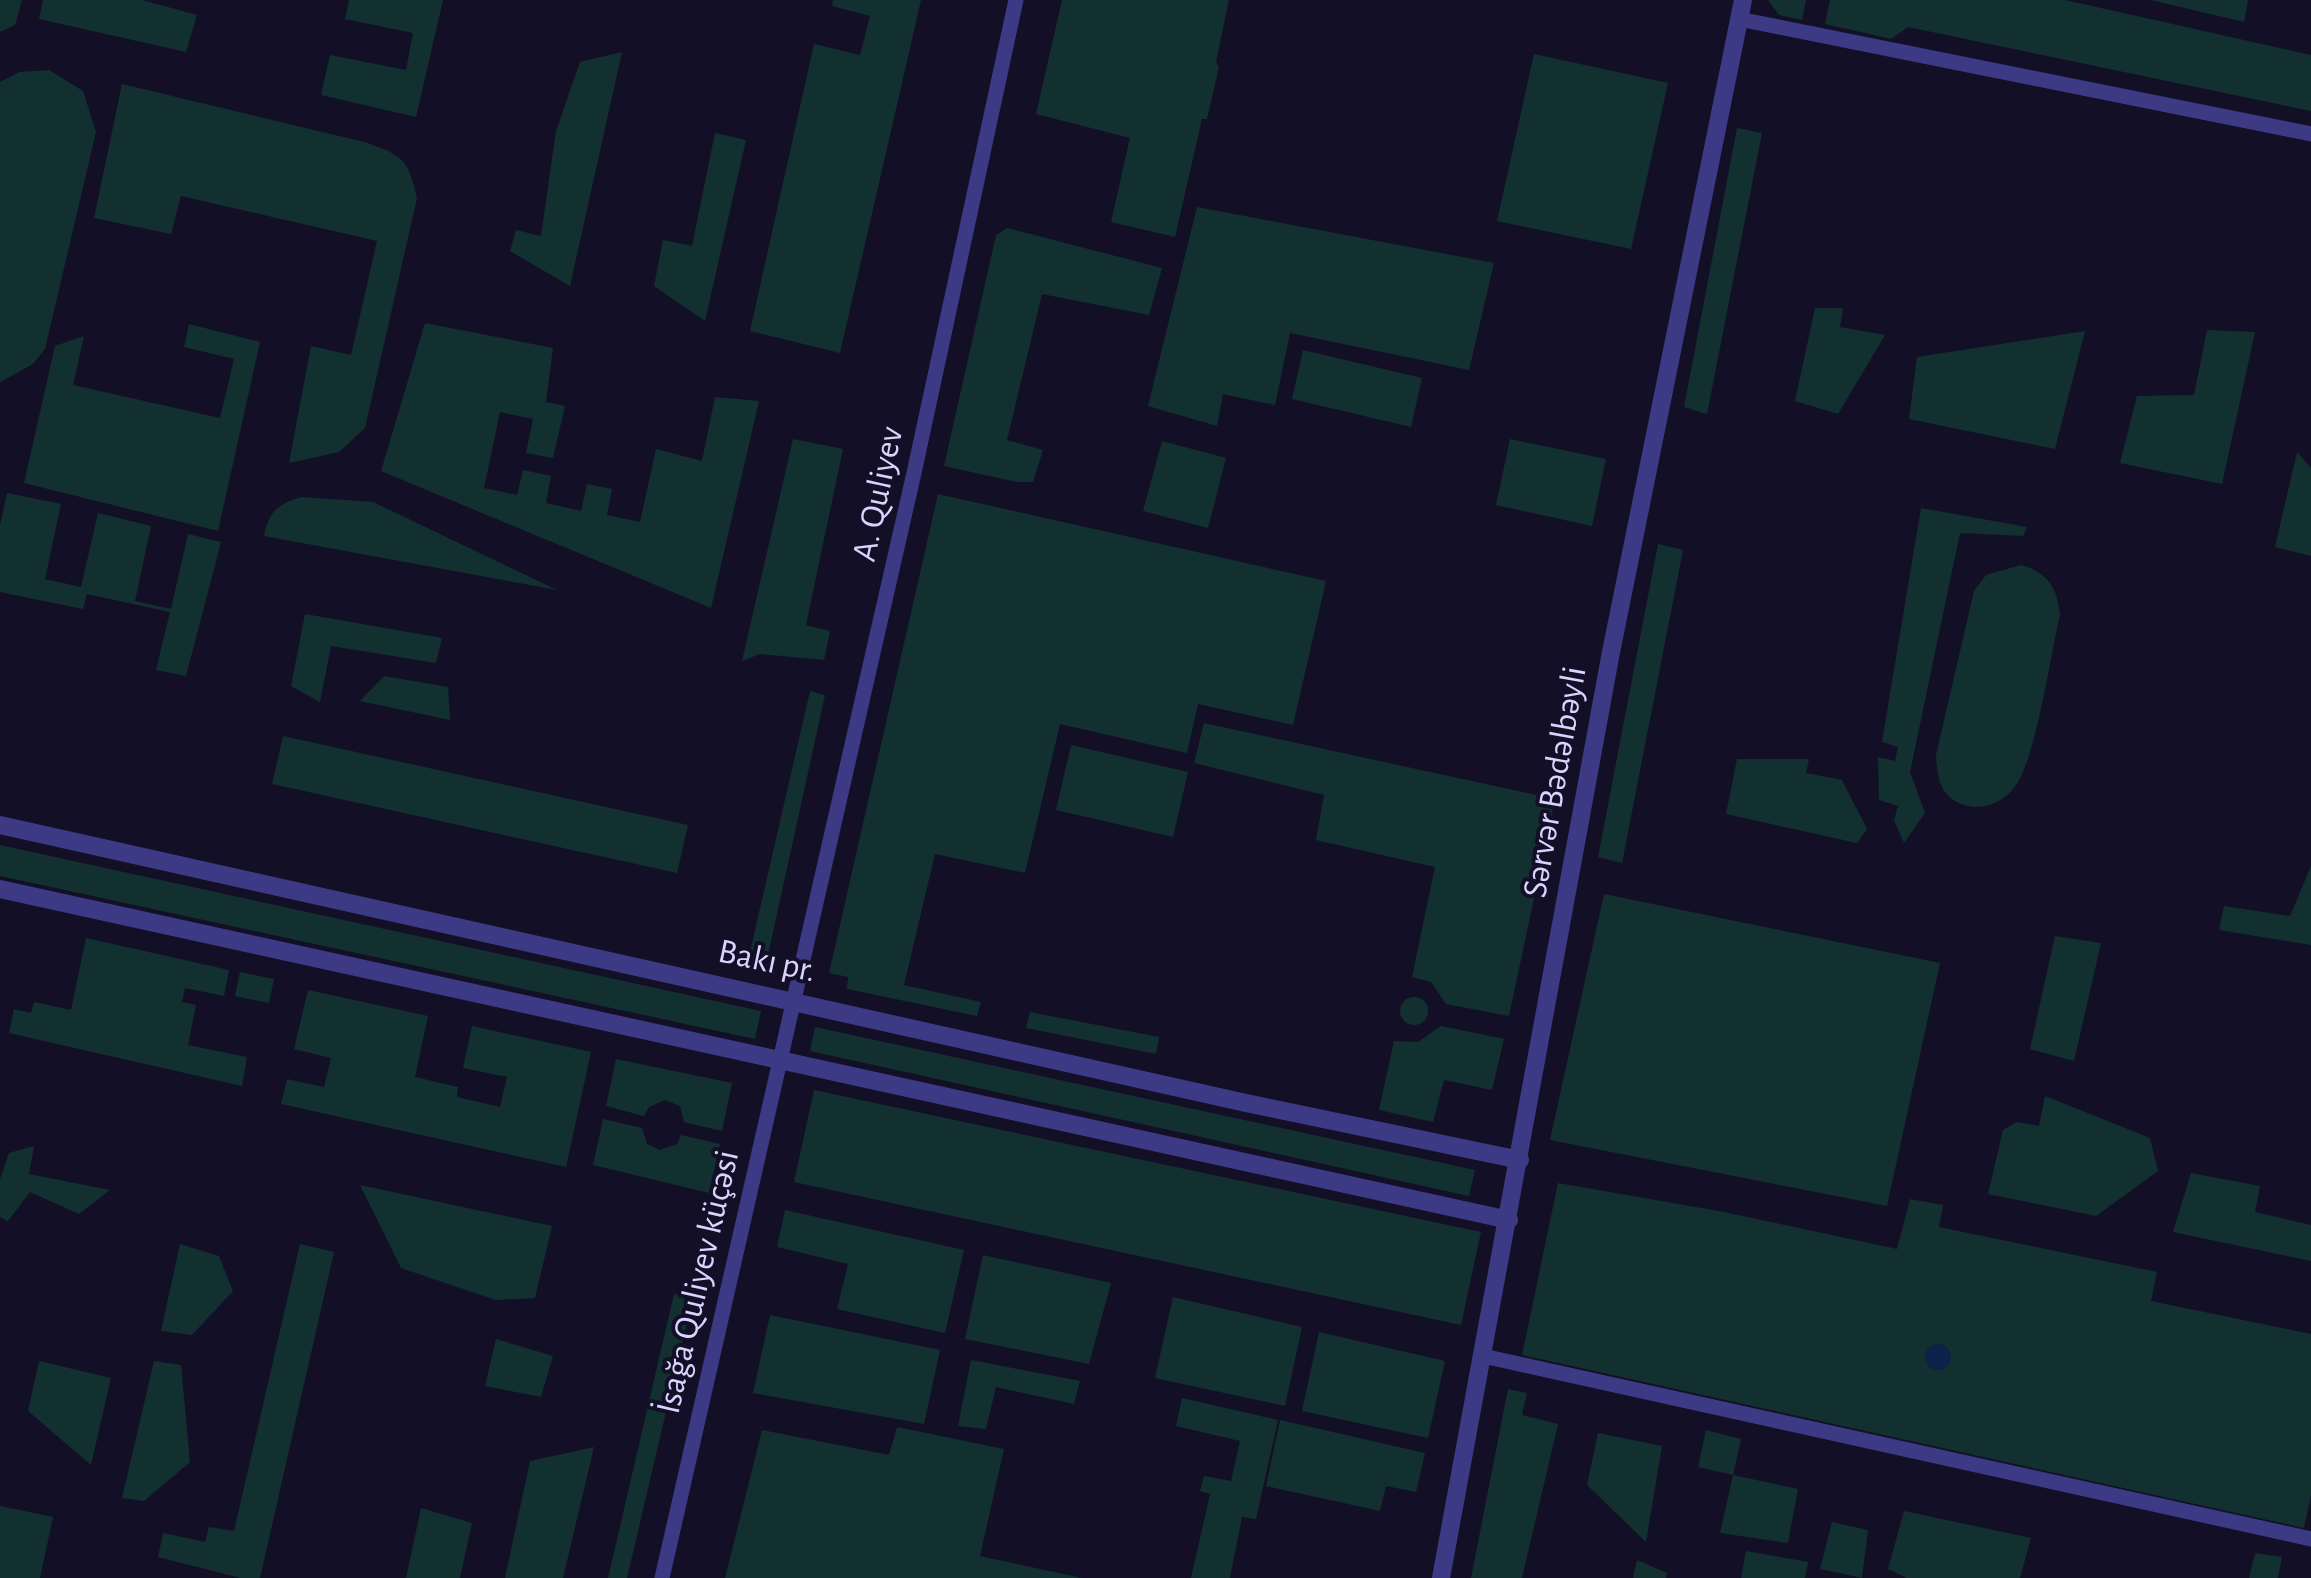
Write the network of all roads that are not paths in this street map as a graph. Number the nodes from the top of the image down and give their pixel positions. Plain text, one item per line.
1 (1016, 0) edge
2 (1741, 10) edge
3 (2311, 134) edge
4 (0, 825) edge
5 (0, 889) edge
6 (791, 999) junction
7 (778, 1060) junction
8 (1520, 1160) junction
9 (1509, 1220) junction
10 (1483, 1356) junction
11 (2311, 1539) edge
12 (662, 1578) edge
13 (1441, 1578) edge

1 - 6 street, A. Quliyev
2 - 3 street
2 - 8 street, Sərvər Bədəlbəyli
4 - 6 street, Bakı pr.
5 - 7 street
6 - 7 street, İsağa Quliyev küçəsi
6 - 8 street, Bakı pr.
7 - 9 street
7 - 12 street, İsağa Quliyev küçəsi
8 - 9 street, Sərvər Bədəlbəyli
9 - 10 street, Sərvər Bədəlbəyli
10 - 11 street
10 - 13 street, Sərvər Bədəlbəyli

